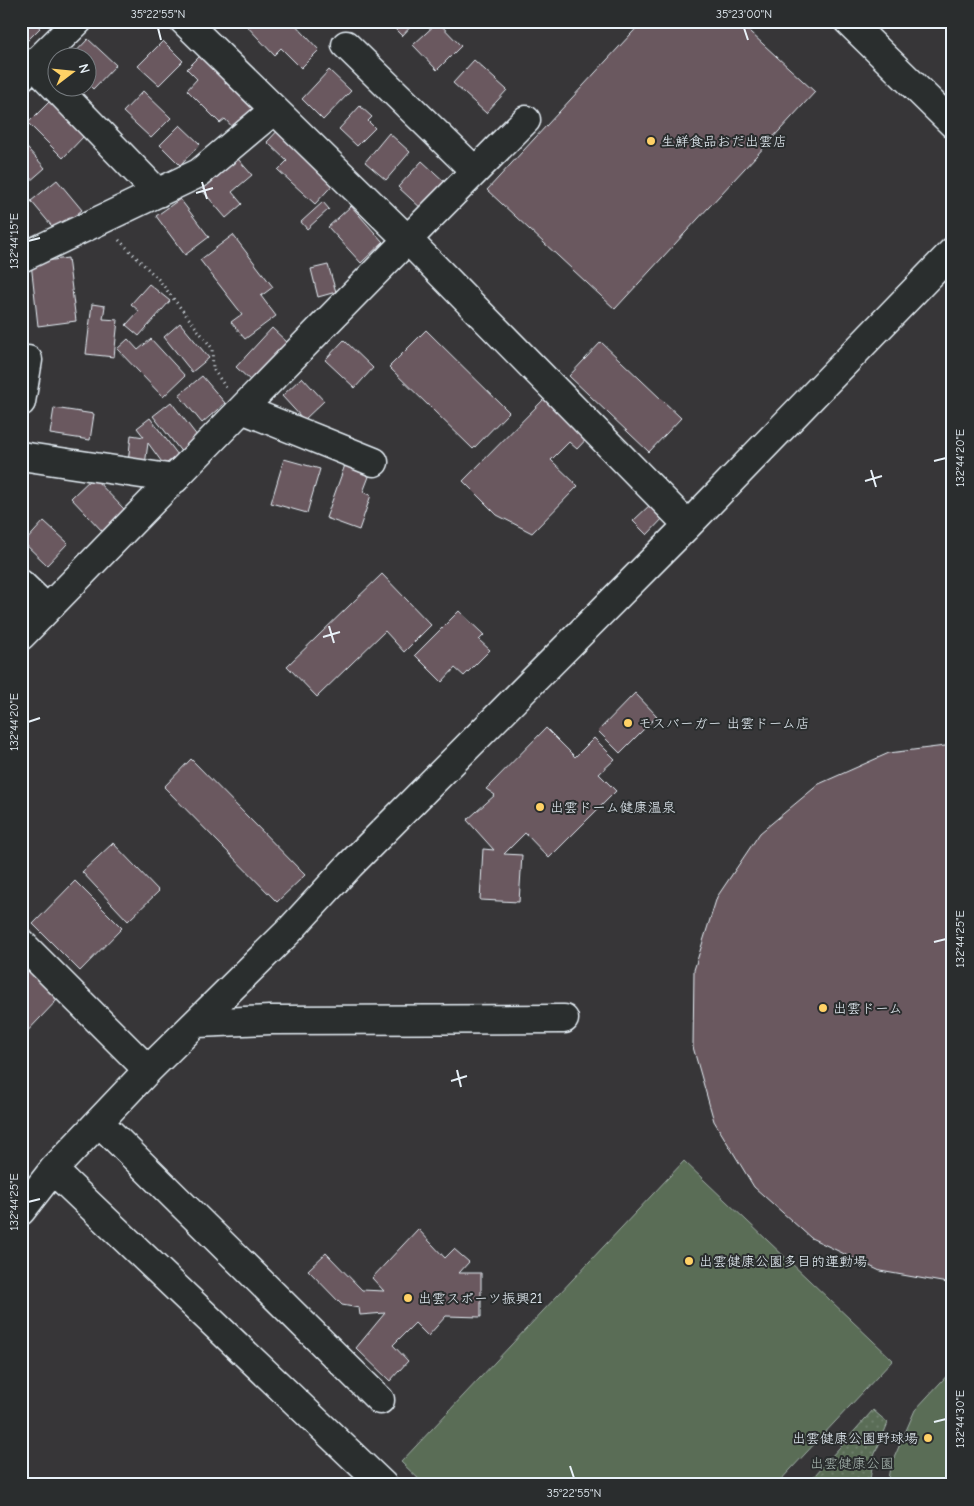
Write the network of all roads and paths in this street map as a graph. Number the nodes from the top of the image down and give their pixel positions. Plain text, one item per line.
1 (78, 21) edge
2 (184, 21) edge
3 (848, 21) edge
4 (346, 45) dead end
5 (27, 71) edge
6 (274, 110) junction
7 (526, 120) dead end
8 (953, 124) edge
9 (475, 171) junction
10 (158, 193) junction
11 (101, 221) junction
12 (407, 239) junction
13 (953, 251) edge
14 (21, 258) edge
15 (28, 360) dead end
16 (21, 402) edge
17 (242, 409) junction
18 (21, 456) edge
19 (374, 462) dead end
20 (175, 479) junction
21 (688, 525) junction
22 (21, 584) edge
23 (47, 609) junction
24 (21, 636) edge
25 (21, 944) edge
26 (564, 1019) dead end
27 (197, 1022) junction
28 (148, 1070) junction
29 (99, 1122) junction
30 (53, 1170) junction
31 (21, 1211) edge
32 (380, 1400) dead end
33 (383, 1485) edge

1 - 5 street
2 - 6 street
3 - 8 street
4 - 9 street
5 - 10 street
6 - 10 street
6 - 12 street
7 - 9 street
9 - 12 street
10 - 11 street
11 - 14 street
11 - 17 path
12 - 17 street
12 - 21 street
13 - 21 street
15 - 16 street
17 - 19 street
17 - 20 street
18 - 20 street
20 - 23 street
21 - 27 street
22 - 23 street
23 - 24 street
25 - 28 street
26 - 27 street
27 - 28 street
28 - 29 street
29 - 30 street
29 - 32 street
30 - 31 street
30 - 33 street

